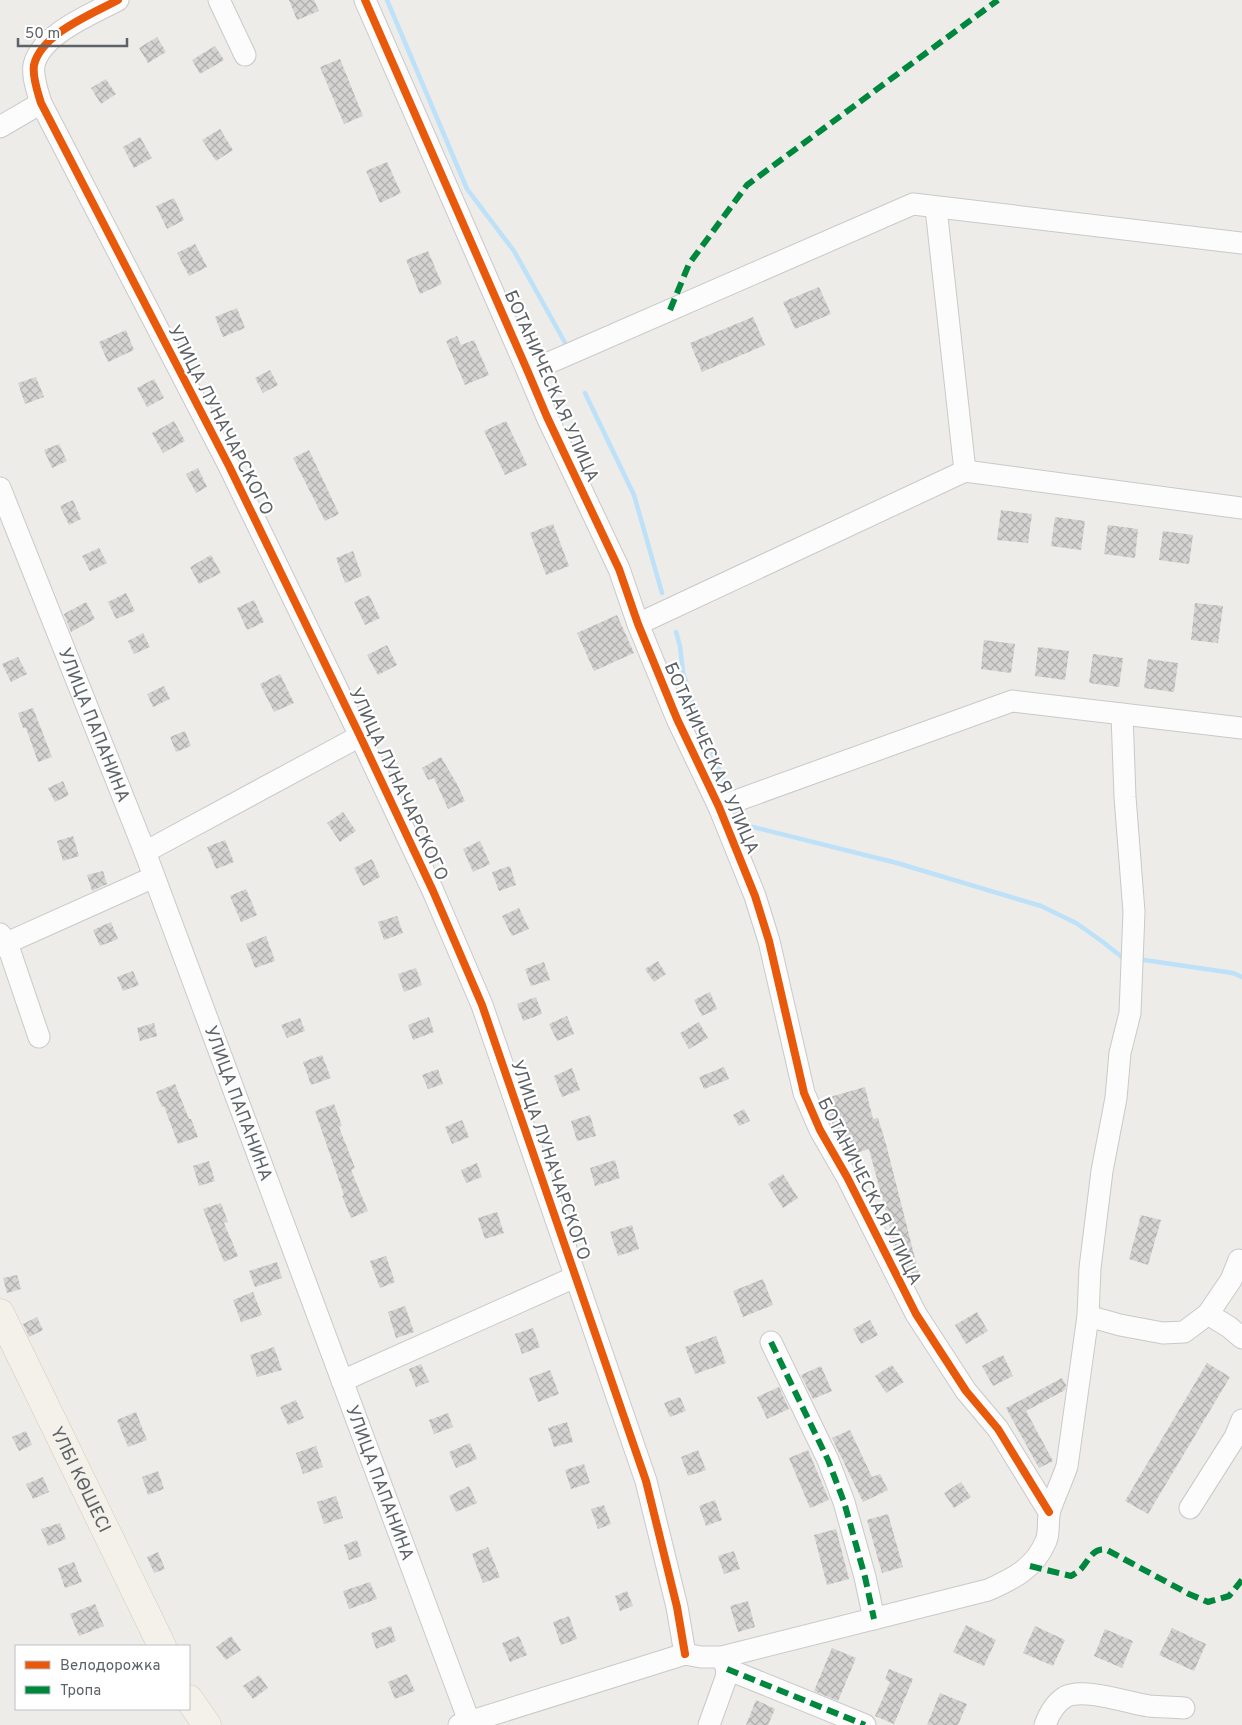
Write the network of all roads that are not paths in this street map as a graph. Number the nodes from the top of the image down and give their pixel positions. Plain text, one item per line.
1 (118, 0) edge
2 (218, 0) edge
3 (365, 0) edge
4 (91, 6) edge
5 (244, 54) dead end
6 (41, 104) junction
7 (0, 127) edge
8 (936, 208) junction
9 (1242, 243) edge
10 (528, 372) junction
11 (965, 471) junction
12 (0, 488) edge
13 (1242, 508) edge
14 (638, 624) junction
15 (1122, 714) junction
16 (1242, 728) edge
17 (360, 736) junction
18 (719, 807) junction
19 (145, 852) junction
20 (154, 877) junction
21 (2, 941) edge
22 (40, 1036) dead end
23 (1239, 1260) dead end
24 (575, 1277) junction
25 (0, 1313) edge
26 (1208, 1314) junction
27 (1088, 1316) junction
28 (1242, 1338) edge
29 (770, 1342) dead end
30 (342, 1381) junction
31 (1242, 1420) edge
32 (1190, 1508) dead end
33 (1049, 1512) junction
34 (874, 1619) junction
35 (162, 1645) edge
36 (685, 1654) junction
37 (725, 1663) junction
38 (190, 1700) edge
39 (1184, 1708) dead end
40 (185, 1710) edge
41 (464, 1723) edge
42 (185, 1725) edge
43 (207, 1725) edge
44 (709, 1725) edge
45 (865, 1725) edge
46 (1045, 1725) edge

1 - 4 street, УЛИЦА ЛУНАЧАРСКОГО
2 - 5 street
3 - 10 street, БОТАНИЧЕСКАЯ УЛИЦА
4 - 6 street, УЛИЦА ЛУНАЧАРСКОГО
6 - 7 street
6 - 17 street, УЛИЦА ЛУНАЧАРСКОГО
8 - 9 street
8 - 10 street
8 - 11 street
10 - 14 street, БОТАНИЧЕСКАЯ УЛИЦА
11 - 13 street
11 - 14 street
12 - 19 street, УЛИЦА ПАПАНИНА
14 - 18 street, БОТАНИЧЕСКАЯ УЛИЦА
15 - 16 street
15 - 18 street
15 - 27 street
17 - 19 street
17 - 24 street, УЛИЦА ЛУНАЧАРСКОГО
18 - 33 street, БОТАНИЧЕСКАЯ УЛИЦА
19 - 20 street, УЛИЦА ПАПАНИНА
20 - 21 street
20 - 30 street, УЛИЦА ПАПАНИНА
21 - 22 street
23 - 26 street
24 - 30 street
24 - 36 street, УЛИЦА ЛУНАЧАРСКОГО
25 - 35 main road, ҮЛБІ КӨШЕСІ
26 - 27 street
26 - 28 street
27 - 33 street
29 - 34 street
30 - 41 street, УЛИЦА ПАПАНИНА
31 - 32 street
33 - 34 street
34 - 37 street
36 - 37 street
36 - 41 street
37 - 44 street
37 - 45 street
38 - 43 main road
39 - 46 street
40 - 42 main road

